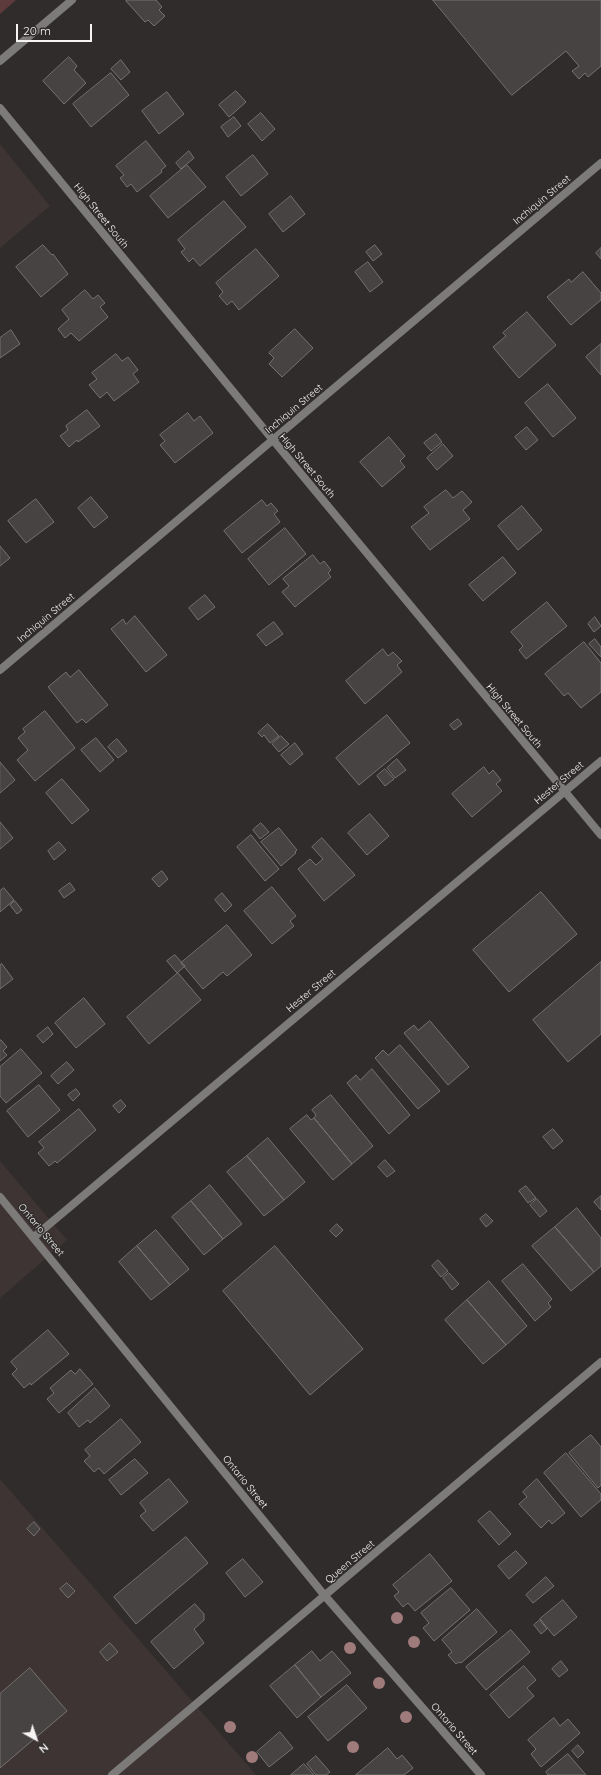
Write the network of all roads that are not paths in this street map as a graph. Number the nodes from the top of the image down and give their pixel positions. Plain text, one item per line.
1 (72, 0) edge
2 (0, 61) edge
3 (0, 108) edge
4 (601, 163) edge
5 (273, 440) junction
6 (0, 670) edge
7 (601, 761) edge
8 (564, 792) junction
9 (601, 835) edge
10 (0, 1197) edge
11 (34, 1237) junction
12 (601, 1362) edge
13 (325, 1596) junction
14 (112, 1775) edge
15 (481, 1775) edge

1 - 2 street
3 - 5 street, High Street South
4 - 5 street, Inchiquin Street
5 - 6 street, Inchiquin Street
5 - 8 street, High Street South
7 - 8 street, Hester Street
8 - 9 street, High Street South
8 - 11 street, Hester Street
10 - 11 street, Ontario Street
11 - 13 street, Ontario Street
12 - 13 street, Queen Street
13 - 14 street, Queen Street
13 - 15 street, Ontario Street

